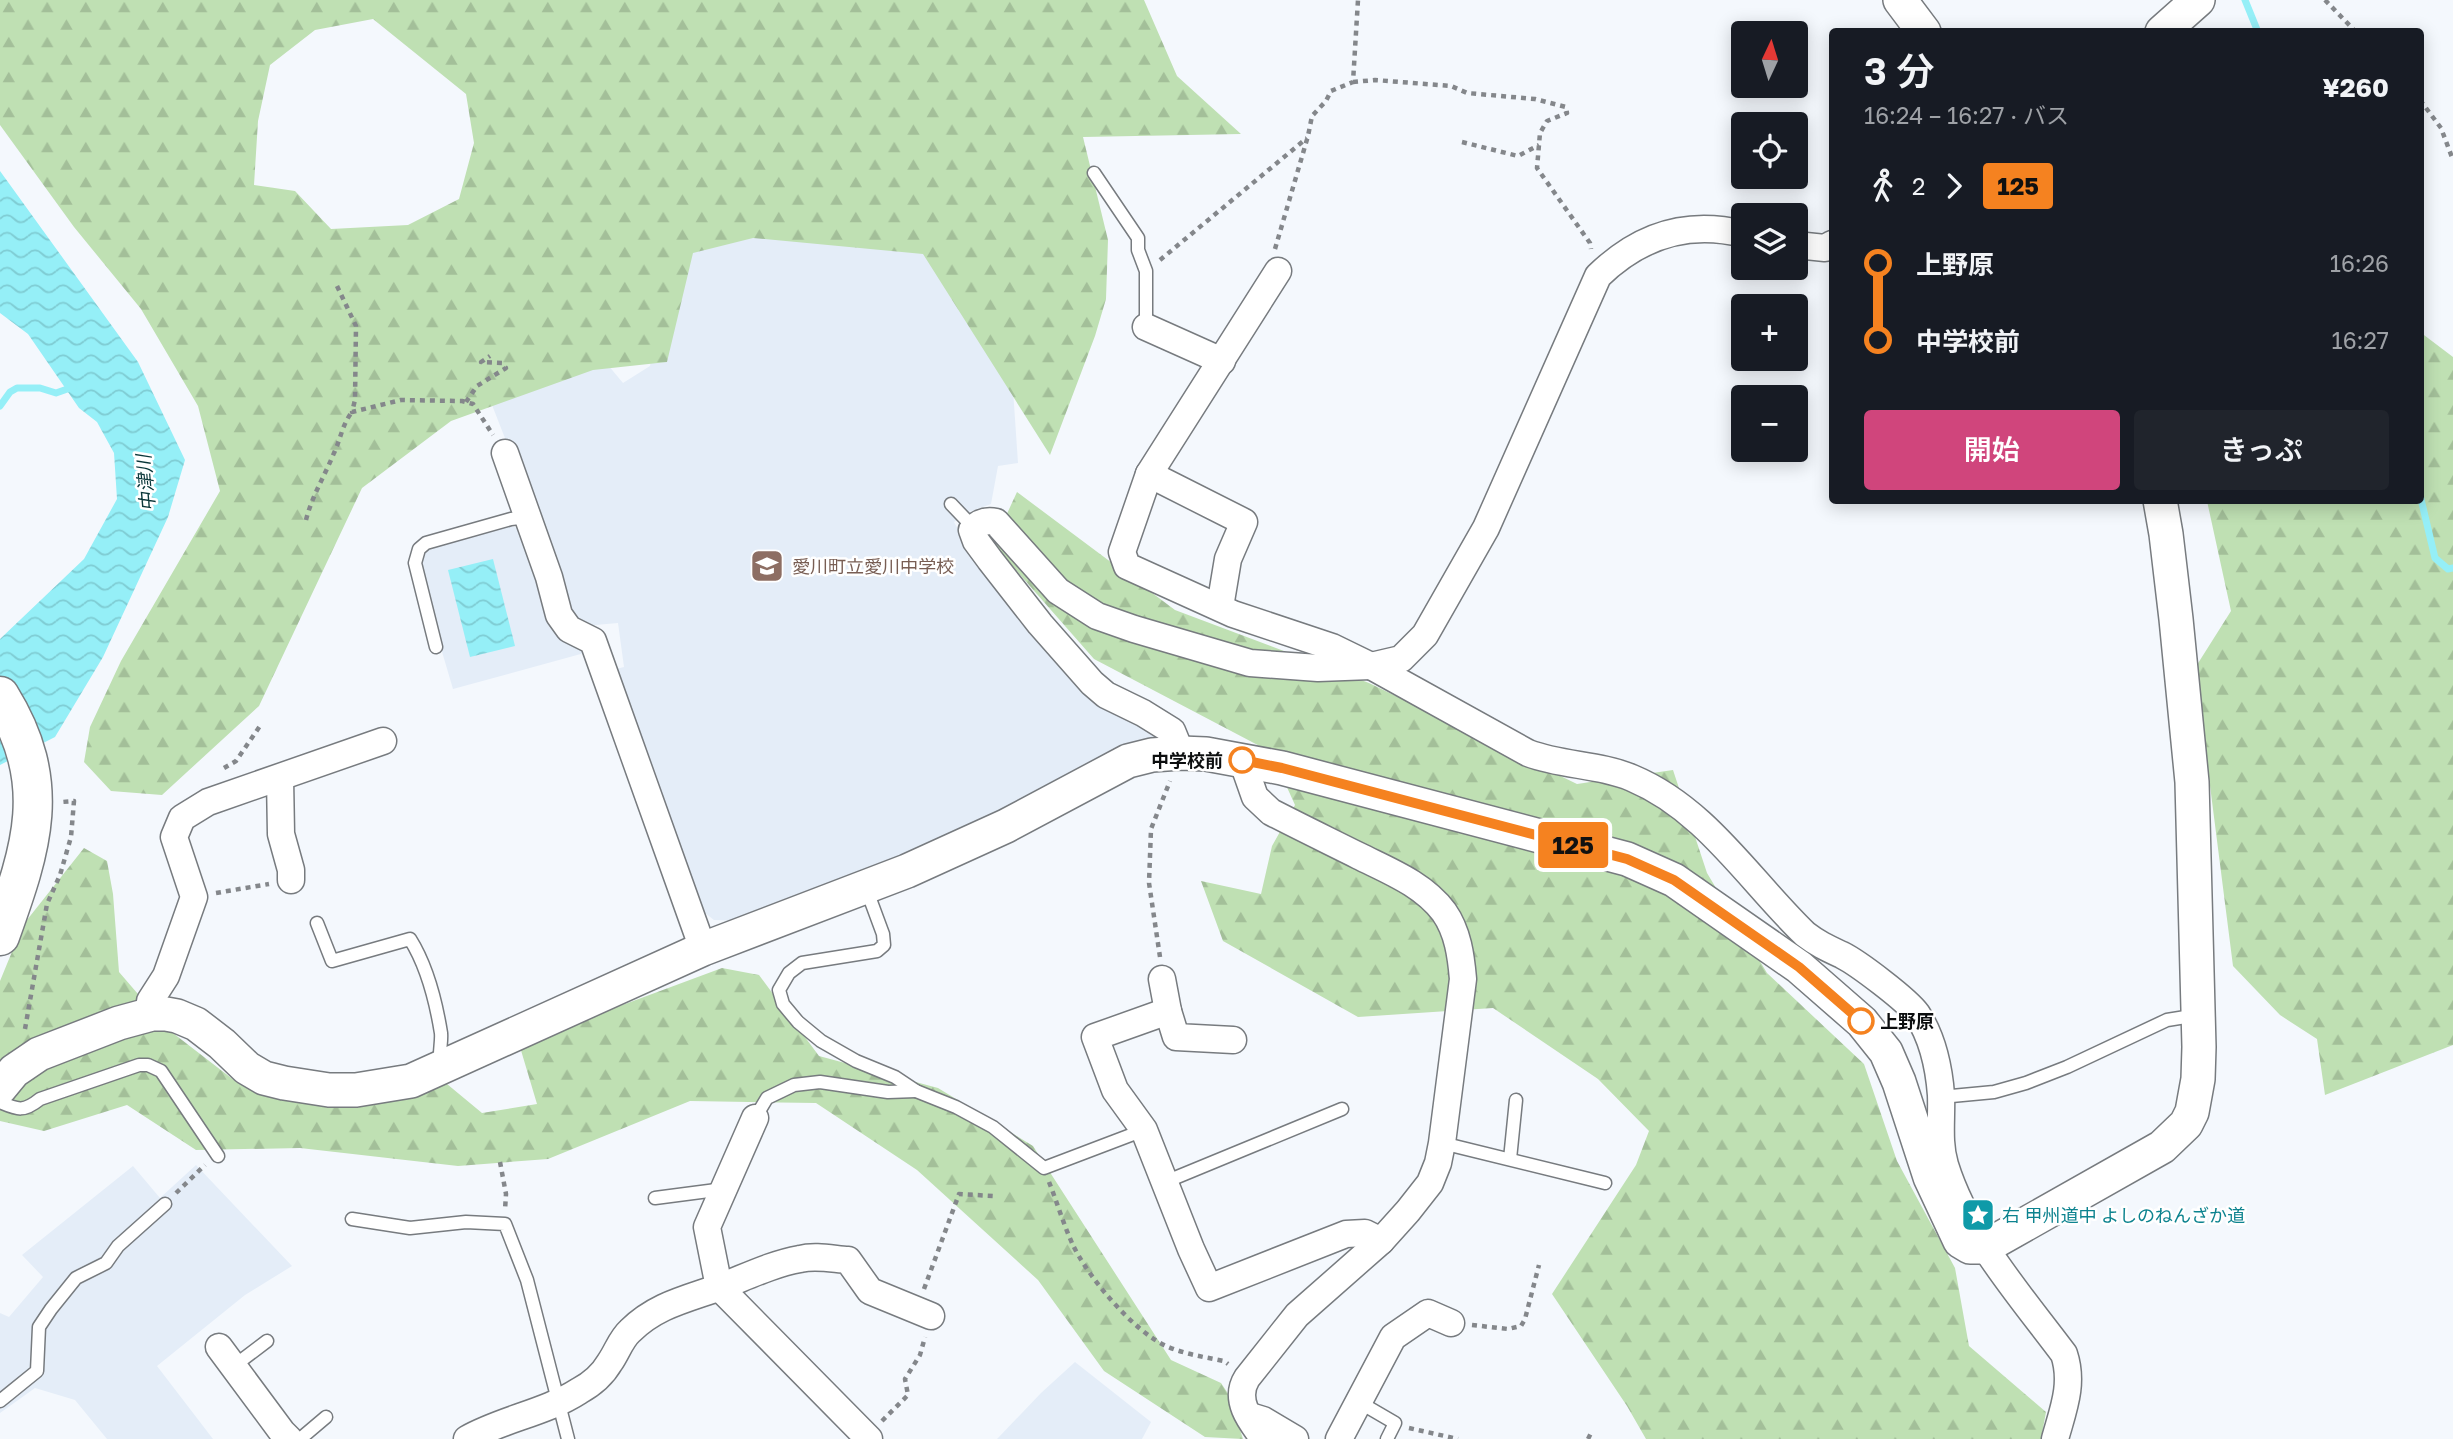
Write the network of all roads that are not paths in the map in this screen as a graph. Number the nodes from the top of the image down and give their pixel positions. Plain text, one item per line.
1 (1900, 0) edge
2 (2197, 0) edge
3 (1921, 28) edge
4 (2166, 28) edge
5 (1094, 173) dead end
6 (1731, 232) edge
7 (1808, 246) edge
8 (1829, 246) edge
9 (1278, 271) road end
10 (1146, 327) joint
11 (1222, 361) junction
12 (505, 453) road end
13 (1149, 474) junction
14 (2161, 504) edge
15 (951, 505) dead end
16 (528, 517) junction
17 (974, 528) junction
18 (1220, 607) junction
19 (436, 646) dead end
20 (1371, 666) junction
21 (0, 696) edge
22 (383, 741) dead end
23 (1181, 753) junction
24 (1242, 760) junction
25 (280, 778) junction
26 (291, 880) road end
27 (866, 888) junction
28 (317, 923) dead end
29 (0, 936) edge
30 (703, 949) junction
31 (1162, 979) road end
32 (1168, 1011) junction
33 (152, 1014) junction
34 (2197, 1015) junction
35 (1233, 1040) dead end
36 (442, 1068) junction
37 (0, 1088) edge
38 (916, 1091) junction
39 (1941, 1097) junction
40 (1516, 1100) dead end
41 (0, 1102) edge
42 (1342, 1109) dead end
43 (755, 1118) joint
44 (1144, 1130) junction
45 (1442, 1143) junction
46 (218, 1156) road end
47 (1510, 1159) junction
48 (1165, 1182) junction
49 (1605, 1183) dead end
50 (724, 1189) junction
51 (655, 1198) dead end
52 (165, 1203) road end
53 (352, 1219) dead end
54 (1381, 1241) junction
55 (1985, 1247) junction
56 (719, 1287) junction
57 (924, 1312) road end
58 (1451, 1323) road end
59 (267, 1341) dead end
60 (226, 1357) joint
61 (0, 1401) edge
62 (1359, 1402) junction
63 (558, 1403) junction
64 (1248, 1416) junction
65 (326, 1417) dead end
66 (868, 1438) edge
67 (289, 1439) edge
68 (300, 1439) edge
69 (467, 1439) edge
70 (568, 1439) edge
71 (1264, 1439) edge
72 (1295, 1439) edge
73 (1339, 1439) edge
74 (1387, 1439) edge
75 (2055, 1439) edge

1 - 3 street
2 - 4 street
5 - 10 lane
6 - 20 street
7 - 8 street
9 - 11 street
10 - 11 street
11 - 13 street
12 - 16 street
13 - 18 street
13 - 18 street
14 - 34 street
15 - 17 lane
16 - 19 lane
16 - 30 street
17 - 20 street
17 - 23 street
18 - 20 street
20 - 39 street
21 - 29 main road
22 - 25 street
23 - 24 street
23 - 27 street
24 - 45 street
24 - 55 street
25 - 26 street
25 - 33 street
27 - 30 street
27 - 38 lane
28 - 36 lane
30 - 36 street
31 - 32 street
32 - 35 street
32 - 44 street
33 - 36 street
33 - 37 street
34 - 39 lane
34 - 55 street
38 - 43 lane
38 - 44 lane
39 - 55 street
40 - 47 lane
41 - 46 lane
42 - 48 lane
43 - 50 street
44 - 48 street
45 - 47 lane
45 - 54 street
47 - 49 lane
48 - 54 street
50 - 51 lane
50 - 56 street
52 - 61 lane
53 - 63 lane
54 - 64 street
55 - 75 street
56 - 57 street
56 - 63 street
56 - 66 street
58 - 62 street
59 - 60 lane
60 - 67 street
62 - 73 street
62 - 74 lane
63 - 69 street
63 - 70 lane
64 - 71 street
64 - 72 street
65 - 68 lane

